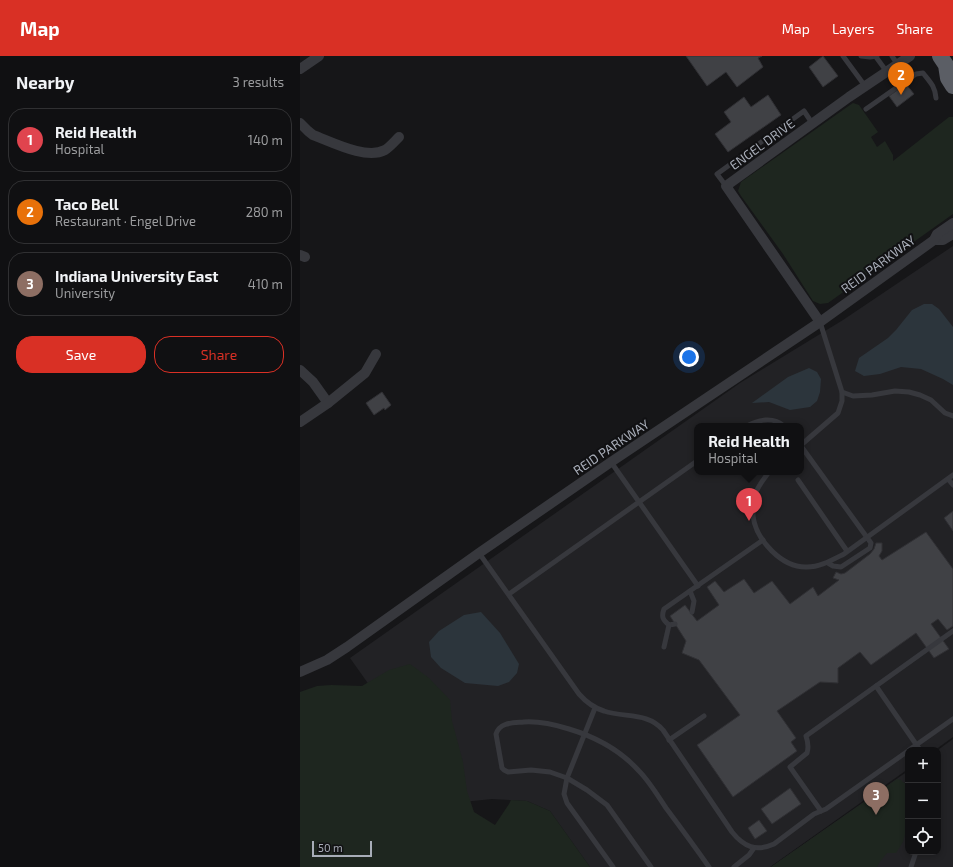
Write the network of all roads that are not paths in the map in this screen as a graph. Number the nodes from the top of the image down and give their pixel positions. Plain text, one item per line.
1 (318, 56) edge
2 (843, 56) edge
3 (861, 56) edge
4 (876, 56) edge
5 (910, 56) edge
6 (895, 60) edge
7 (947, 63) edge
8 (300, 69) edge
9 (886, 72) junction
10 (865, 86) junction
11 (953, 86) edge
12 (936, 98) dead end
13 (866, 109) dead end
14 (300, 123) edge
15 (812, 123) junction
16 (399, 137) dead end
17 (726, 186) junction
18 (953, 222) edge
19 (953, 234) edge
20 (934, 240) junction
21 (820, 322) junction
22 (376, 354) dead end
23 (300, 370) edge
24 (842, 392) junction
25 (328, 403) junction
26 (953, 416) edge
27 (300, 422) edge
28 (752, 423) edge
29 (781, 423) edge
30 (804, 442) edge
31 (804, 449) edge
32 (611, 462) junction
33 (694, 463) edge
34 (767, 475) edge
35 (953, 475) edge
36 (948, 479) junction
37 (798, 480) dead end
38 (953, 485) edge
39 (639, 502) junction
40 (866, 538) junction
41 (763, 540) junction
42 (847, 551) junction
43 (479, 553) junction
44 (828, 563) junction
45 (698, 586) junction
46 (690, 591) junction
47 (509, 594) junction
48 (692, 612) dead end
49 (953, 631) edge
50 (664, 647) dead end
51 (300, 672) edge
52 (876, 686) junction
53 (595, 708) junction
54 (704, 716) dead end
55 (953, 719) edge
56 (585, 734) junction
57 (669, 740) junction
58 (916, 745) junction
59 (913, 747) edge
60 (905, 753) edge
61 (567, 778) junction
62 (821, 811) junction
63 (754, 848) junction
64 (915, 855) edge
65 (613, 867) edge
66 (651, 867) edge
67 (710, 867) edge
68 (734, 867) edge
69 (911, 867) edge

1 - 8 street
2 - 10 lane
3 - 4 lane
4 - 9 lane
5 - 6 street, ENGEL DRIVE
6 - 9 street, ENGEL DRIVE
7 - 11 highway
9 - 10 street, ENGEL DRIVE
10 - 15 street, ENGEL DRIVE
12 - 13 lane
14 - 16 street
15 - 17 street, ENGEL DRIVE
15 - 17 lane
17 - 21 street, ENGEL DRIVE
18 - 20 street, REID PARKWAY
19 - 20 street, REID PARKWAY
20 - 21 street, REID PARKWAY
21 - 24 lane
21 - 32 street, REID PARKWAY
22 - 25 street
23 - 25 street
24 - 26 lane
24 - 30 lane
25 - 27 street
28 - 29 lane
31 - 40 lane
32 - 39 lane
32 - 43 street, REID PARKWAY
33 - 39 lane
34 - 41 lane
35 - 36 lane
36 - 38 lane
36 - 40 lane
37 - 42 lane
39 - 45 lane
39 - 47 lane
40 - 42 lane
40 - 44 lane
41 - 44 lane
41 - 45 lane
42 - 44 lane
43 - 47 lane
43 - 51 street, REID PARKWAY
45 - 46 lane
46 - 48 lane
46 - 50 lane
47 - 53 lane
49 - 52 lane
52 - 58 lane
52 - 62 lane
53 - 56 lane
53 - 57 lane
54 - 57 lane
55 - 58 lane
56 - 61 lane
56 - 61 lane
56 - 67 lane
57 - 63 lane
58 - 59 lane
60 - 62 lane
61 - 65 lane
61 - 66 lane
62 - 63 lane
63 - 68 lane
64 - 69 lane

